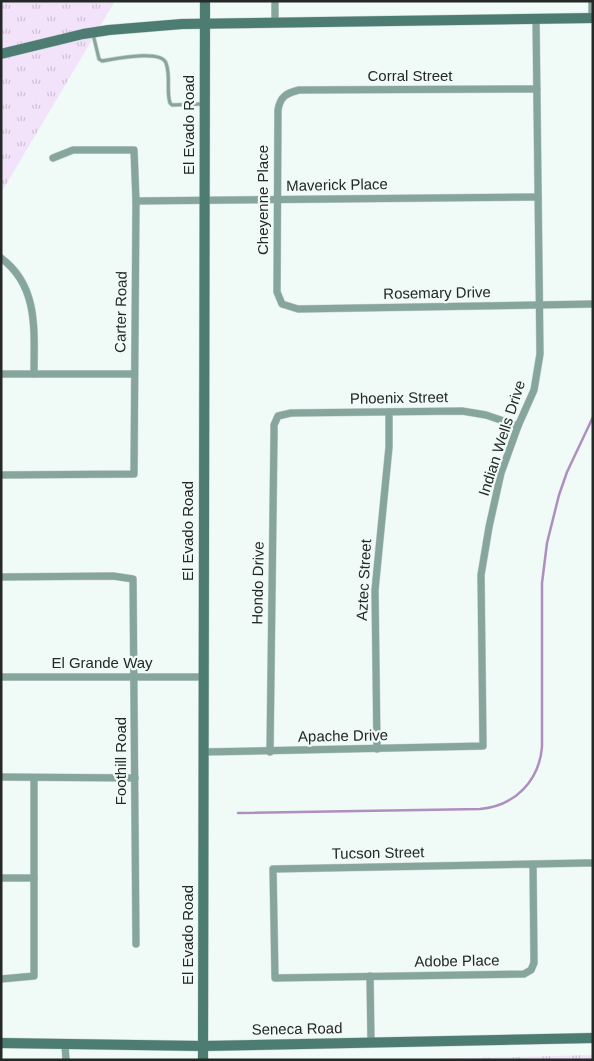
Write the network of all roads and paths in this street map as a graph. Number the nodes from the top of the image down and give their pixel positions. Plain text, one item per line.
1 (204, 1) edge
2 (275, 1) edge
3 (592, 1) edge
4 (536, 18) junction
5 (593, 18) edge
6 (275, 21) junction
7 (204, 23) junction
8 (93, 33) junction
9 (1, 54) edge
10 (537, 88) junction
11 (284, 95) joint
12 (204, 104) junction
13 (53, 158) dead end
14 (538, 197) junction
15 (203, 200) junction
16 (276, 200) junction
17 (136, 201) junction
18 (1, 258) edge
19 (282, 304) joint
20 (593, 304) edge
21 (539, 306) junction
22 (1, 374) edge
23 (34, 374) junction
24 (134, 374) junction
25 (389, 412) junction
26 (278, 416) joint
27 (518, 426) junction
28 (1, 475) edge
29 (1, 577) edge
30 (1, 677) edge
31 (135, 677) junction
32 (204, 677) junction
33 (483, 746) joint
34 (377, 749) junction
35 (204, 752) junction
36 (270, 752) junction
37 (1, 777) edge
38 (34, 778) junction
39 (135, 778) junction
40 (593, 863) edge
41 (533, 864) junction
42 (1, 878) edge
43 (34, 878) junction
44 (136, 944) dead end
45 (370, 976) junction
46 (275, 978) joint
47 (1, 979) edge
48 (593, 1038) edge
49 (371, 1042) junction
50 (1, 1043) edge
51 (65, 1045) junction
52 (203, 1046) junction
53 (66, 1060) edge
54 (203, 1060) edge

1 - 7 main road, El Evado Road
2 - 6 street
3 - 5 street
4 - 5 main road
4 - 6 main road
4 - 10 street, Indian Wells Drive
6 - 7 main road
7 - 8 main road
7 - 12 main road, El Evado Road
8 - 9 main road
8 - 12 lane
10 - 11 street, Corral Street
10 - 14 street, Indian Wells Drive
11 - 16 street, Cheyenne Place
12 - 15 main road, El Evado Road
13 - 17 street, Carter Road
14 - 16 street, Maverick Place
14 - 21 street, Indian Wells Drive
15 - 16 street, Maverick Place
15 - 17 street, Maverick Place
15 - 32 main road, El Evado Road
16 - 19 street, Cheyenne Place
17 - 24 street, Carter Road
18 - 23 street
19 - 21 street, Rosemary Drive
20 - 21 street, Rosemary Drive
21 - 27 street, Indian Wells Drive
22 - 23 street
23 - 24 street
24 - 28 street, Carter Road
25 - 26 street, Phoenix Street
25 - 27 street, Phoenix Street
25 - 34 street, Aztec Street
26 - 36 street, Hondo Drive
27 - 33 street, Indian Wells Drive
29 - 31 street, Foothill Road
30 - 31 street, El Grande Way
31 - 32 street, El Grande Way
31 - 39 street, Foothill Road
32 - 35 main road, El Evado Road
33 - 34 street, Apache Drive
34 - 36 street, Apache Drive
35 - 36 street, Apache Drive
35 - 52 main road, El Evado Road
37 - 38 street
38 - 39 street
38 - 43 street
39 - 44 street, Foothill Road
40 - 41 street, Tucson Street
41 - 45 street, Adobe Place
41 - 46 street, Tucson Street
42 - 43 street
43 - 47 street
45 - 46 street, Adobe Place
45 - 49 street
48 - 49 main road, Seneca Road
49 - 52 main road, Seneca Road
50 - 51 main road, Seneca Road
51 - 52 main road, Seneca Road
51 - 53 street
52 - 54 main road, El Evado Road

